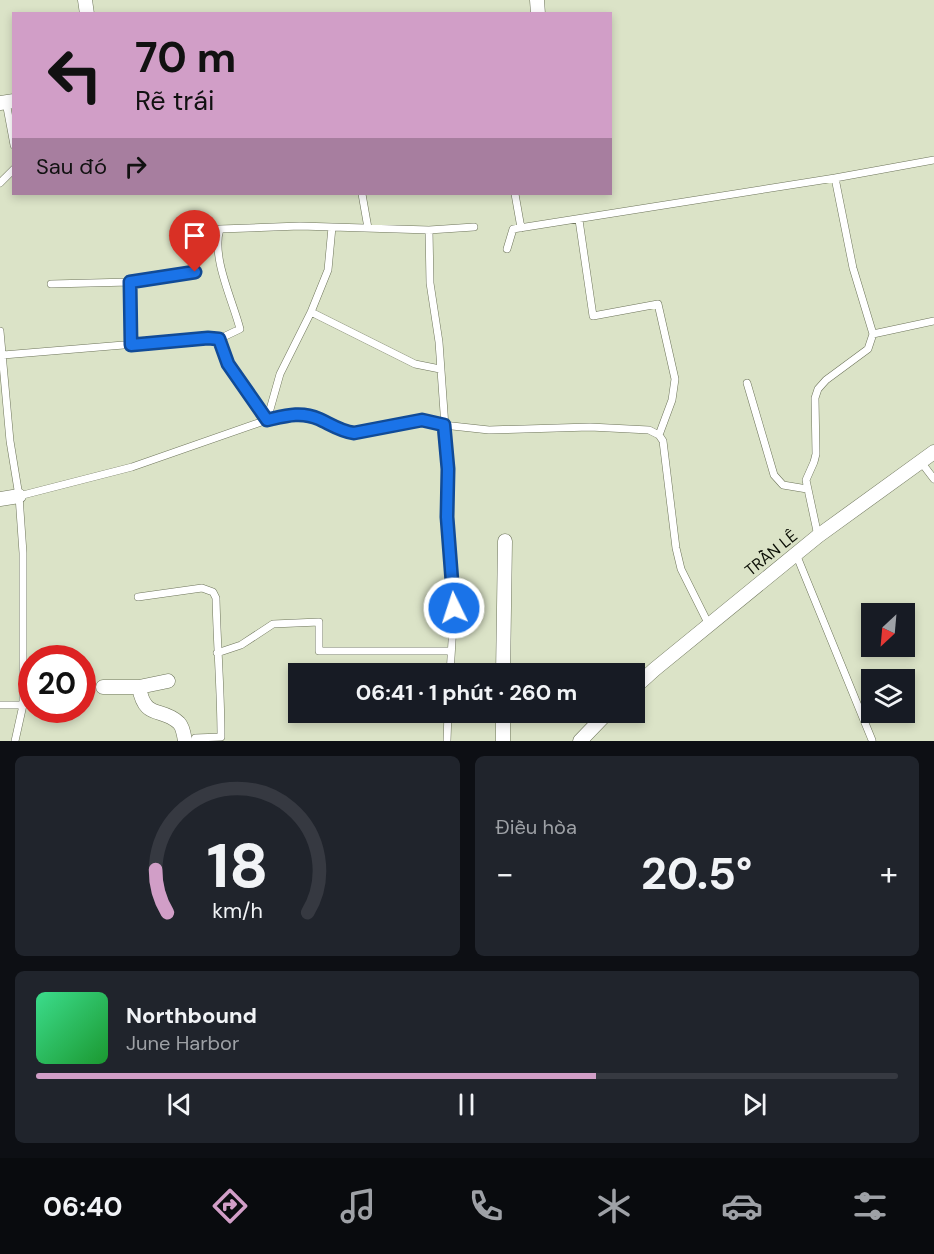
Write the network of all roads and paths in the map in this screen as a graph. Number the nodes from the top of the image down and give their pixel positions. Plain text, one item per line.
1 (7, 102) edge
2 (12, 133) edge
3 (934, 160) edge
4 (12, 171) edge
5 (835, 178) junction
6 (0, 183) edge
7 (362, 195) edge
8 (515, 195) edge
9 (579, 220) junction
10 (332, 227) junction
11 (474, 227) dead end
12 (368, 228) junction
13 (521, 228) junction
14 (429, 230) junction
15 (507, 249) dead end
16 (195, 272) dead end
17 (130, 282) junction
18 (51, 284) dead end
19 (311, 312) junction
20 (934, 321) edge
21 (0, 333) edge
22 (873, 334) junction
23 (219, 339) junction
24 (131, 345) junction
25 (3, 355) junction
26 (440, 369) junction
27 (747, 383) dead end
28 (267, 420) junction
29 (444, 425) junction
30 (660, 435) junction
31 (934, 452) edge
32 (921, 462) junction
33 (934, 479) edge
34 (807, 489) junction
35 (19, 496) junction
36 (0, 499) edge
37 (818, 536) junction
38 (505, 541) dead end
39 (796, 554) junction
40 (138, 597) dead end
41 (709, 624) junction
42 (23, 645) edge
43 (451, 651) junction
44 (217, 653) junction
45 (450, 663) edge
46 (503, 663) edge
47 (645, 679) edge
48 (168, 681) dead end
49 (103, 687) dead end
50 (139, 687) junction
51 (0, 705) edge
52 (18, 705) edge
53 (19, 723) edge
54 (448, 723) edge
55 (503, 723) edge
56 (597, 723) edge
57 (872, 740) edge
58 (15, 741) edge
59 (185, 741) edge
60 (194, 741) edge
61 (447, 741) edge
62 (503, 741) edge
63 (580, 741) edge

1 - 2 lane
3 - 5 lane
4 - 6 lane
5 - 9 lane
5 - 22 lane
7 - 12 lane
8 - 13 lane
9 - 13 lane
9 - 30 lane
10 - 12 lane
10 - 19 lane
10 - 23 lane
11 - 14 lane
12 - 14 lane
13 - 15 lane
14 - 26 lane
16 - 17 lane
17 - 18 lane
17 - 24 lane
19 - 26 lane
19 - 28 lane
20 - 22 lane
21 - 25 lane
22 - 34 lane
23 - 24 lane
23 - 28 lane
24 - 25 lane
25 - 35 lane
26 - 29 lane
27 - 34 lane
28 - 29 lane
28 - 35 lane
29 - 30 lane
29 - 43 lane
30 - 41 lane
31 - 32 street, TRẦN LÊ
32 - 33 lane
32 - 37 street, TRẦN LÊ
34 - 37 lane
35 - 36 street
35 - 42 lane
37 - 39 street, TRẦN LÊ
38 - 46 street
39 - 41 street, TRẦN LÊ
39 - 57 lane
40 - 44 lane
41 - 47 street, TRẦN LÊ
43 - 44 lane
43 - 45 lane
44 - 60 lane
48 - 50 street
49 - 50 street
50 - 59 street
51 - 52 lane
53 - 58 lane
54 - 61 lane
55 - 62 street
56 - 63 street

